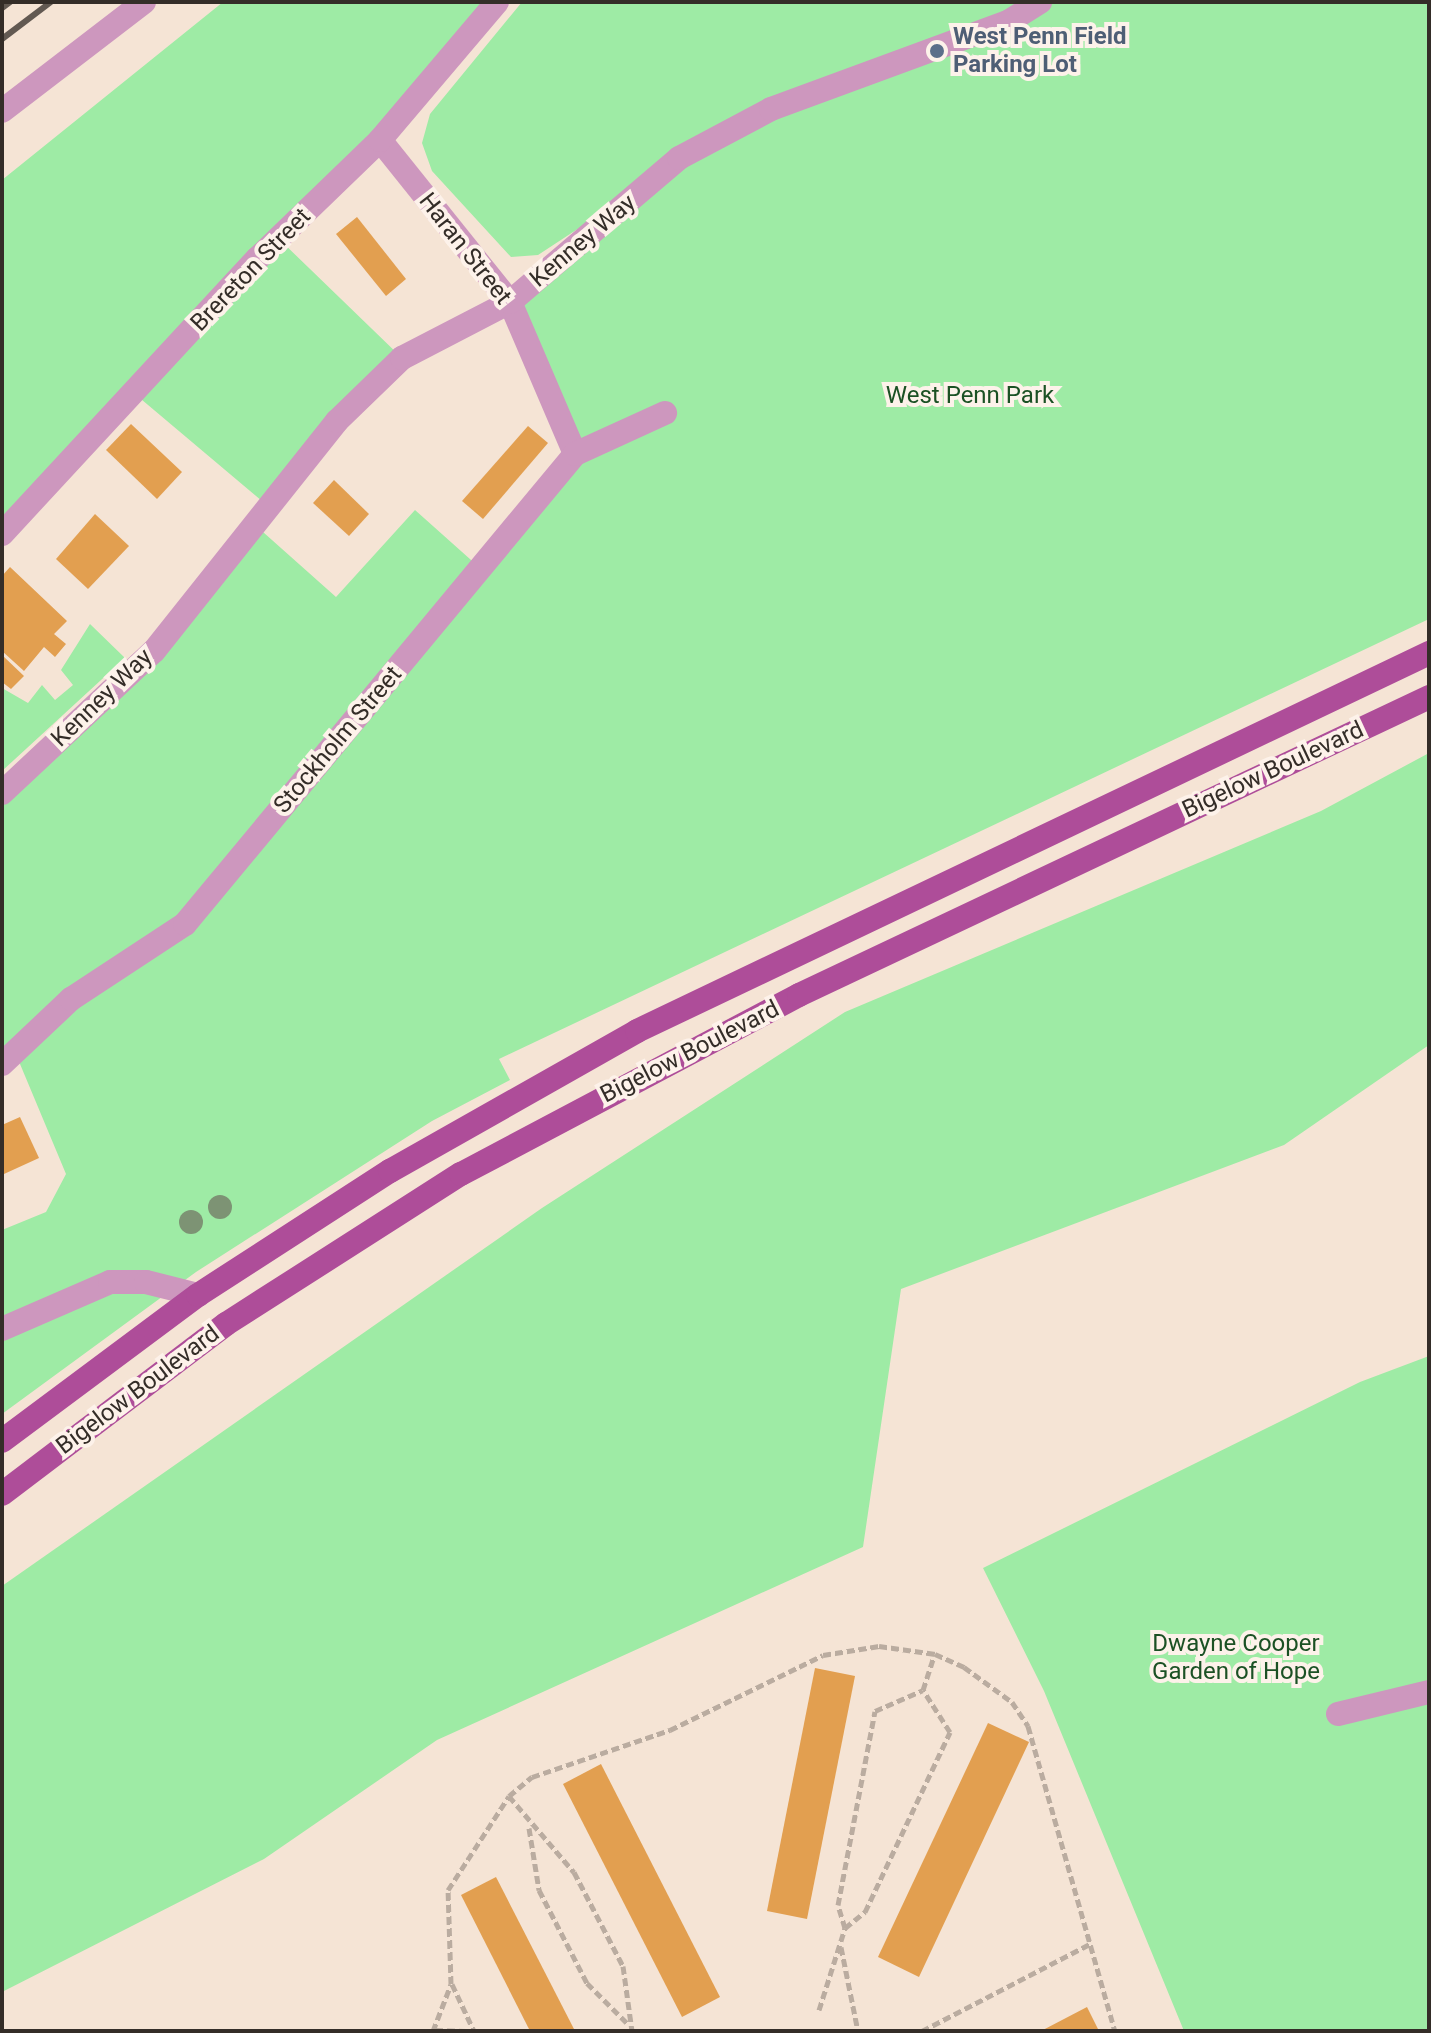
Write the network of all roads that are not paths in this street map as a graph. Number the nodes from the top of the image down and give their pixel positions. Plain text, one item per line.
1 (144, 2) edge
2 (497, 2) edge
3 (1040, 2) edge
4 (2, 111) edge
5 (380, 140) junction
6 (510, 302) junction
7 (665, 413) dead end
8 (575, 454) junction
9 (2, 534) edge
10 (1429, 653) edge
11 (1429, 697) edge
12 (2, 793) edge
13 (2, 1064) edge
14 (198, 1295) junction
15 (2, 1329) edge
16 (2, 1441) edge
17 (2, 1494) edge
18 (1429, 1692) edge
19 (1338, 1714) dead end

1 - 4 street
2 - 5 street, Brereton Street
3 - 6 street, Kenney Way
5 - 6 street, Haran Street
5 - 9 street, Brereton Street
6 - 8 street, Haran Street
6 - 12 street, Kenney Way
7 - 8 street, Stockholm Street
8 - 13 street, Stockholm Street
10 - 14 main road, Bigelow Boulevard
11 - 17 main road, Bigelow Boulevard
14 - 15 street
14 - 16 main road, Bigelow Boulevard
18 - 19 street

